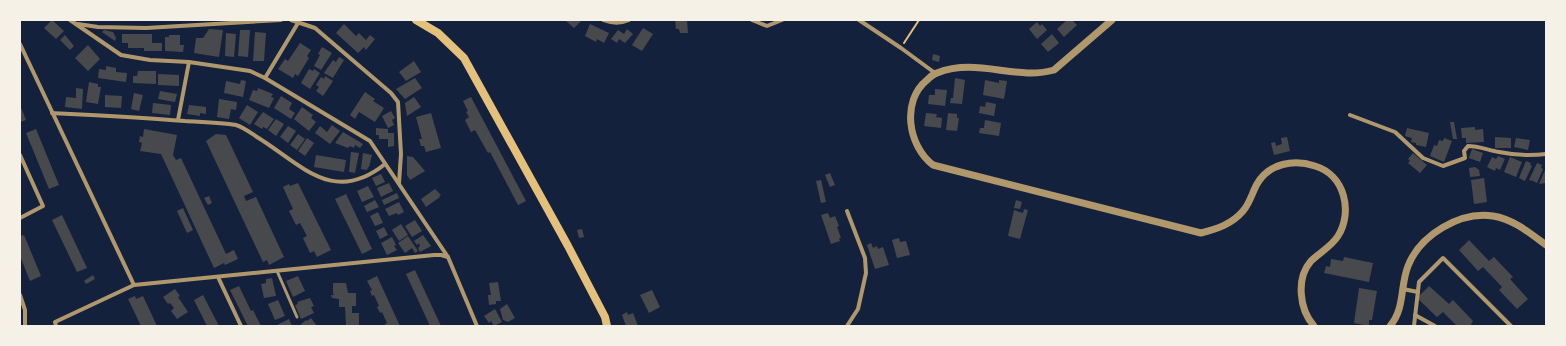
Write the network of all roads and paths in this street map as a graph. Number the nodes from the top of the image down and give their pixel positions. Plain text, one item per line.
1 (70, 20) edge
2 (281, 20) edge
3 (291, 20) edge
4 (416, 20) edge
5 (603, 20) edge
6 (628, 20) edge
7 (752, 20) edge
8 (782, 20) edge
9 (859, 20) edge
10 (918, 20) edge
11 (1112, 20) edge
12 (298, 23) junction
13 (76, 24) junction
14 (20, 44) edge
15 (901, 48) junction
16 (189, 62) junction
17 (935, 73) junction
18 (265, 78) junction
19 (52, 113) junction
20 (1350, 115) dead end
21 (178, 120) junction
22 (1546, 154) edge
23 (20, 155) edge
24 (386, 164) junction
25 (399, 183) junction
26 (847, 211) dead end
27 (20, 218) edge
28 (1546, 245) edge
29 (448, 257) junction
30 (277, 271) junction
31 (218, 277) junction
32 (134, 285) junction
33 (1403, 289) junction
34 (1418, 292) junction
35 (20, 295) edge
36 (1415, 315) junction
37 (297, 316) dead end
38 (24, 326) edge
39 (56, 326) edge
40 (240, 326) edge
41 (477, 326) edge
42 (607, 326) edge
43 (847, 326) edge
44 (1314, 326) edge
45 (1390, 326) edge
46 (1414, 326) edge
47 (1435, 326) edge
48 (1511, 326) edge

1 - 13 street
2 - 13 street
3 - 12 street
4 - 42 main road
5 - 6 street
7 - 8 street
9 - 15 street
10 - 15 path
11 - 17 street
12 - 18 street
12 - 25 street
13 - 16 street
14 - 19 street
15 - 17 street
16 - 18 street
16 - 21 street
17 - 44 street
18 - 24 street
19 - 21 street
19 - 32 street
20 - 22 street
21 - 24 street
23 - 27 street
24 - 25 street
25 - 29 street
26 - 43 street
28 - 33 street
29 - 30 street
29 - 41 street
30 - 31 street
30 - 37 lane
31 - 32 street
31 - 40 street
32 - 39 street
33 - 34 street
33 - 45 street
34 - 36 street
34 - 48 street
35 - 38 street
36 - 46 street
36 - 47 street

